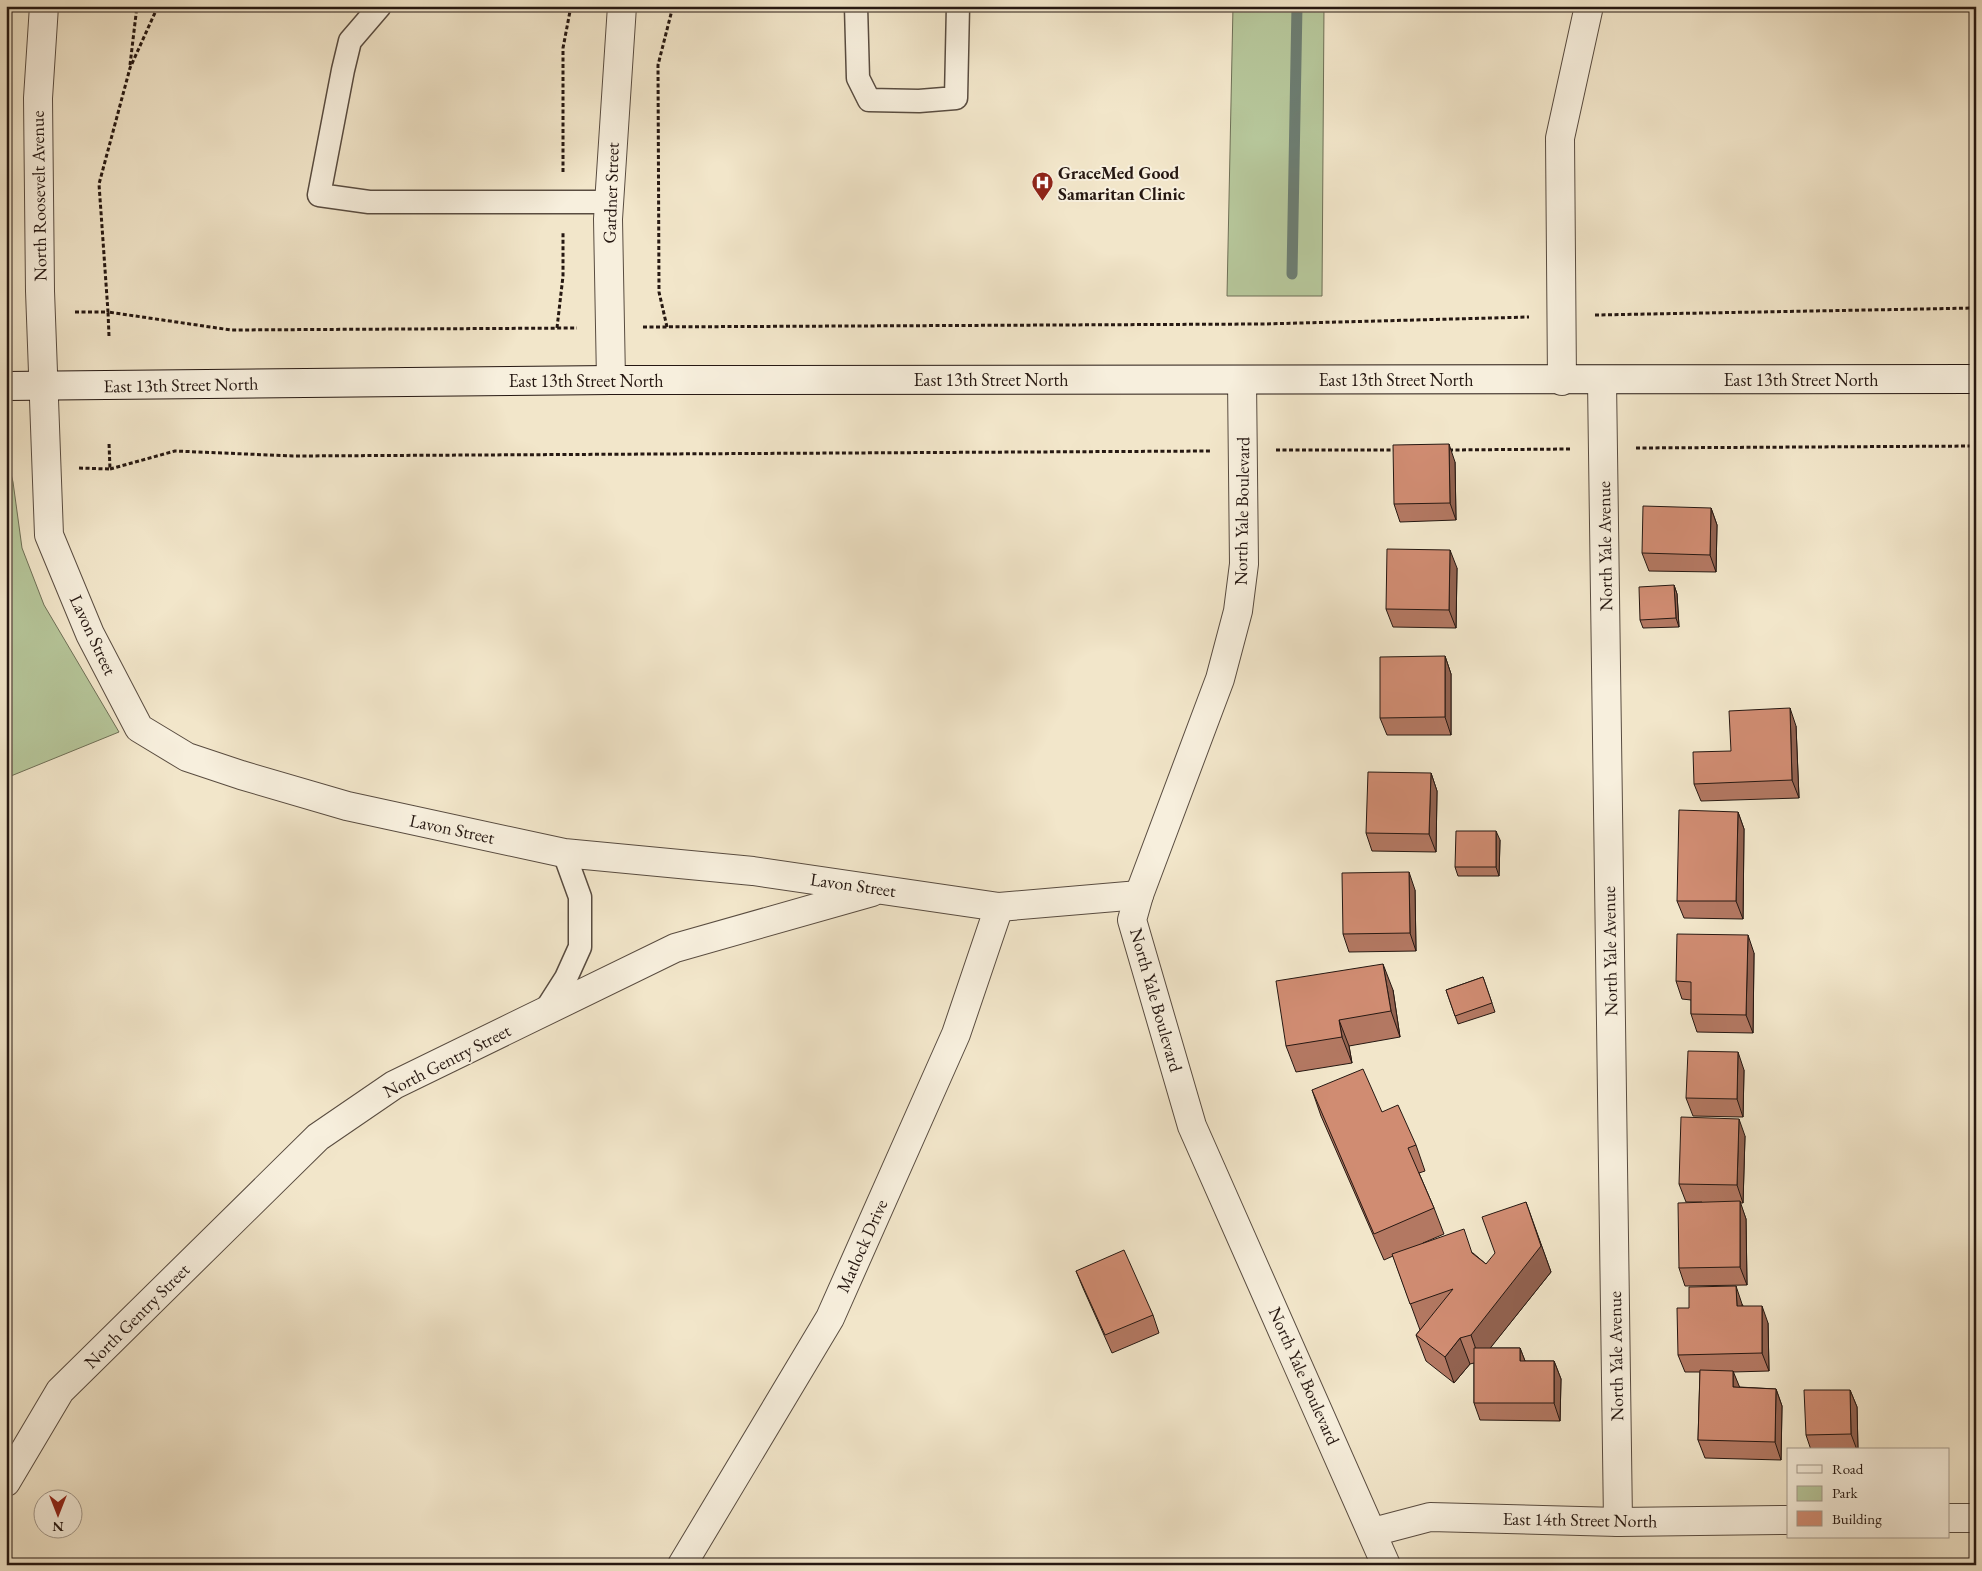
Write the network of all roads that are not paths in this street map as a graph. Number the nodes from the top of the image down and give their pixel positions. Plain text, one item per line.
1 (44, 6) edge
2 (380, 6) edge
3 (622, 6) edge
4 (856, 6) edge
5 (958, 6) edge
6 (1589, 6) edge
7 (609, 202) junction
8 (1976, 379) edge
9 (611, 380) junction
10 (1242, 380) junction
11 (1562, 381) junction
12 (1602, 381) junction
13 (6, 386) edge
14 (43, 386) junction
15 (564, 853) junction
16 (880, 889) junction
17 (1139, 895) junction
18 (1000, 907) junction
19 (544, 1012) junction
20 (6, 1482) edge
21 (1950, 1518) edge
22 (1976, 1518) edge
23 (1787, 1520) edge
24 (1618, 1522) junction
25 (1373, 1532) junction
26 (682, 1565) edge
27 (1386, 1565) edge

1 - 14 street, North Roosevelt Avenue
2 - 7 lane
3 - 7 street, Gardner Street
4 - 5 lane
6 - 11 street
7 - 9 street, Gardner Street
8 - 12 street, East 13th Street North
9 - 10 street, East 13th Street North
9 - 14 street, East 13th Street North
10 - 11 street, East 13th Street North
10 - 17 street, North Yale Boulevard
11 - 12 street, East 13th Street North
12 - 24 street, North Yale Avenue
13 - 14 street, East 13th Street North
14 - 15 street, Lavon Street
15 - 16 street, Lavon Street
15 - 19 lane
16 - 18 street, Lavon Street
16 - 19 street, North Gentry Street
17 - 18 street, Lavon Street
17 - 25 street, North Yale Boulevard
18 - 26 street, Matlock Drive
19 - 20 street, North Gentry Street
21 - 22 street
23 - 24 street, East 14th Street North
24 - 25 street, East 14th Street North
25 - 27 street, North Yale Boulevard

